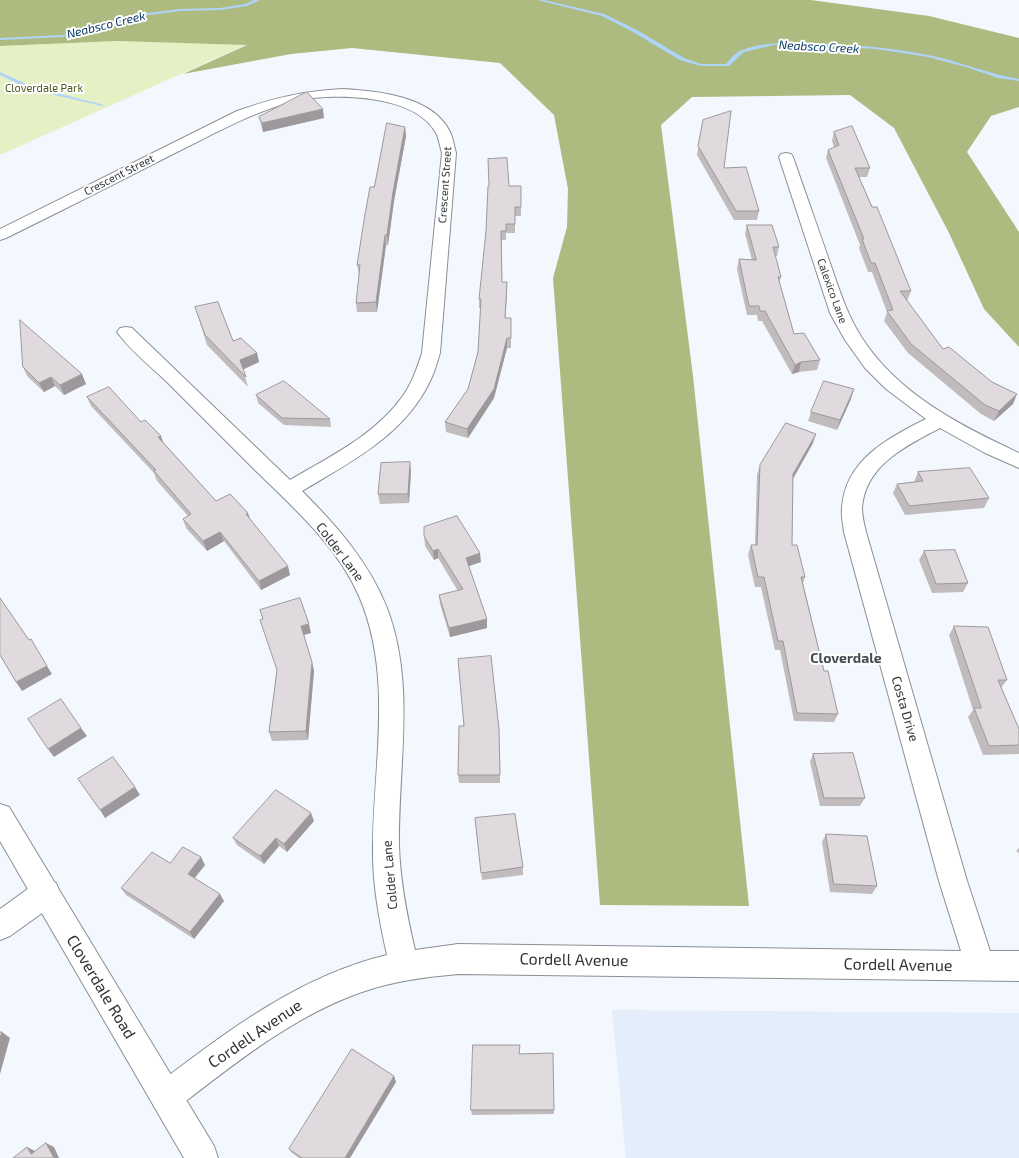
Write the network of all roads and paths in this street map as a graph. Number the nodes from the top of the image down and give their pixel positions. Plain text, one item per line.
1 (786, 157) dead end
2 (0, 235) edge
3 (126, 332) dead end
4 (940, 420) junction
5 (1019, 461) edge
6 (288, 490) junction
7 (0, 816) edge
8 (46, 892) junction
9 (0, 926) edge
10 (404, 966) junction
11 (980, 966) junction
12 (1019, 966) edge
13 (166, 1097) junction
14 (202, 1158) edge

1 - 4 street, Calexico Lane
2 - 6 street, Crescent Street
3 - 6 street, Colder Lane
4 - 5 street, Calexico Lane
4 - 11 street, Costa Drive
6 - 10 street, Colder Lane
7 - 8 street, Cloverdale Road
8 - 9 street
8 - 13 street, Cloverdale Road
10 - 11 street, Cordell Avenue
10 - 13 street, Cordell Avenue
11 - 12 street, Cordell Avenue
13 - 14 street, Cloverdale Road

